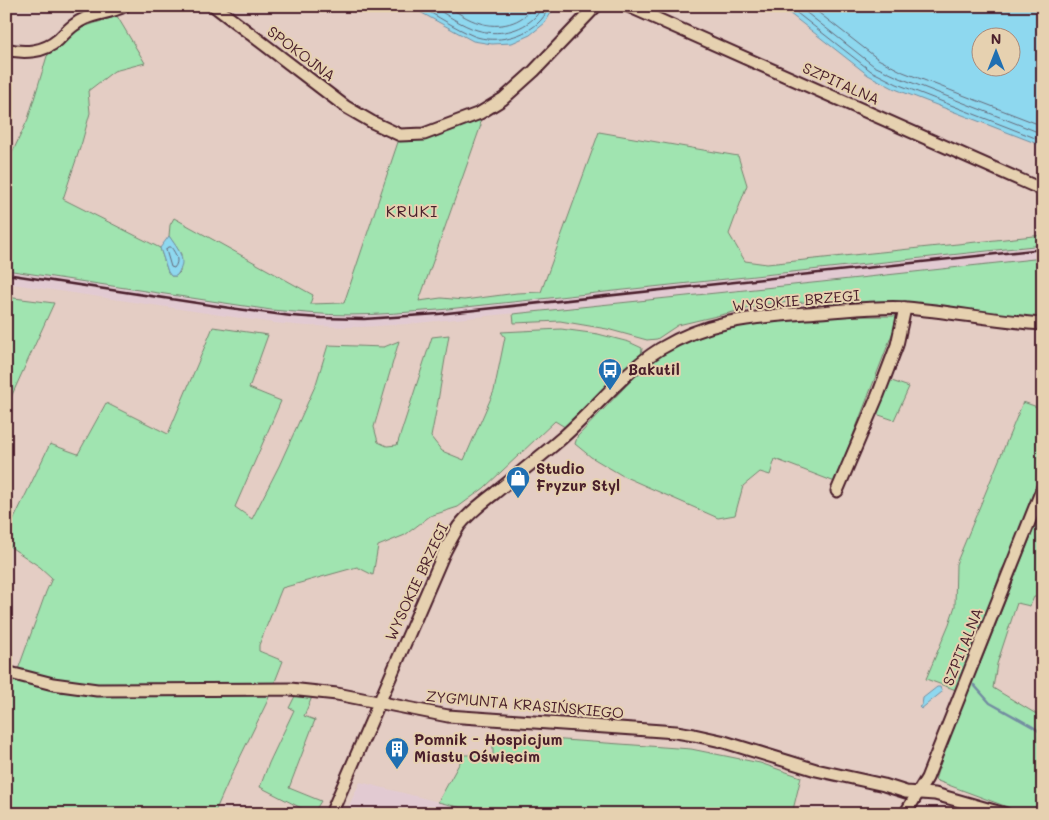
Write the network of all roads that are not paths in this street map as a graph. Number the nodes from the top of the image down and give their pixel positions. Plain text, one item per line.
1 (124, 6) edge
2 (214, 6) edge
3 (596, 6) edge
4 (628, 6) edge
5 (6, 49) edge
6 (1043, 190) edge
7 (905, 308) junction
8 (1043, 324) edge
9 (1043, 488) edge
10 (837, 491) dead end
11 (6, 672) edge
12 (379, 703) junction
13 (919, 793) junction
14 (331, 814) edge
15 (905, 814) edge
16 (1005, 814) edge

1 - 5 street
2 - 3 street, SPOKOJNA
4 - 6 street, SZPITALNA
7 - 8 street, WYSOKIE BRZEGI
7 - 10 street
7 - 12 street, WYSOKIE BRZEGI
9 - 13 street, SZPITALNA
11 - 12 street, ZYGMUNTA KRASIŃSKIEGO
12 - 13 street, ZYGMUNTA KRASIŃSKIEGO
12 - 14 street, WYSOKIE BRZEGI
13 - 15 street, SZPITALNA
13 - 16 street, ZYGMUNTA KRASIŃSKIEGO

